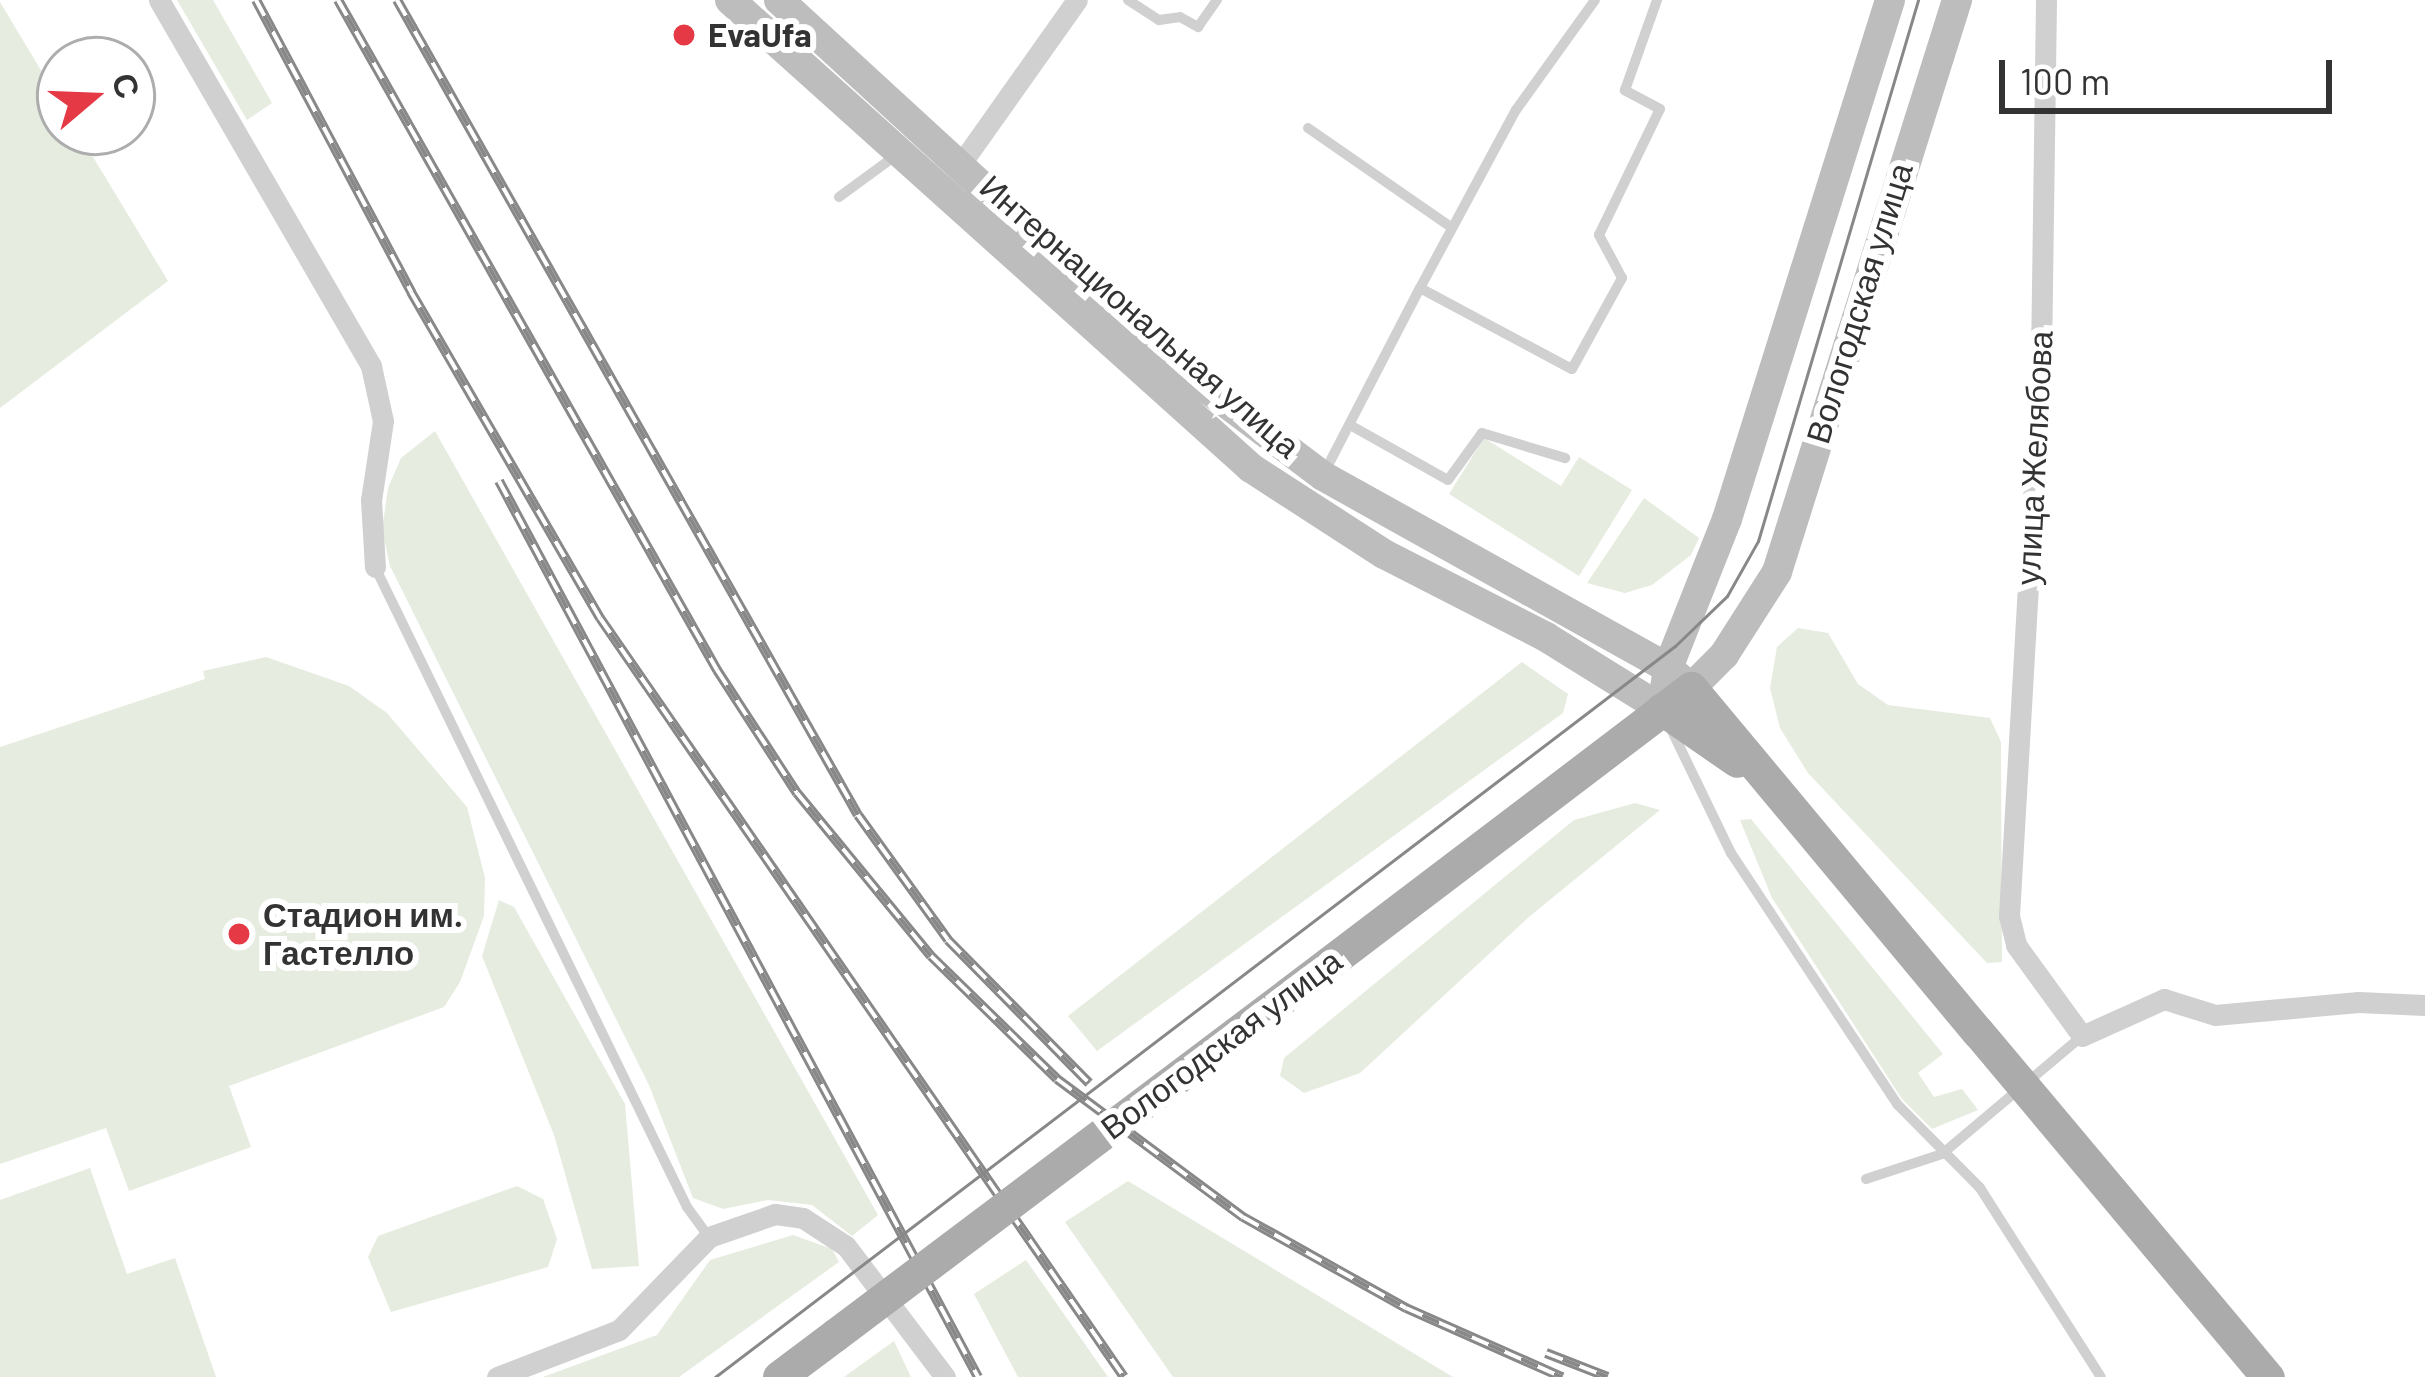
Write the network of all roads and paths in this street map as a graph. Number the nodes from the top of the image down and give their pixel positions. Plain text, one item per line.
1 (159, 0) edge
2 (730, 0) edge
3 (779, 0) edge
4 (1077, 0) edge
5 (1128, 0) edge
6 (1217, 0) edge
7 (1595, 0) edge
8 (1658, 0) edge
9 (1890, 0) edge
10 (1957, 0) edge
11 (2047, 0) edge
12 (1308, 128) dead end
13 (901, 152) junction
14 (960, 165) junction
15 (839, 196) dead end
16 (1448, 225) junction
17 (1420, 288) junction
18 (1350, 425) junction
19 (1565, 458) dead end
20 (1323, 476) junction
21 (375, 567) joint
22 (1680, 678) junction
23 (1662, 709) junction
24 (1768, 782) junction
25 (2425, 1005) edge
26 (2082, 1036) junction
27 (1942, 1154) junction
28 (1866, 1179) dead end
29 (709, 1237) junction
30 (497, 1377) edge
31 (779, 1377) edge
32 (945, 1377) edge
33 (2101, 1377) edge
34 (2268, 1377) edge

1 - 21 street
2 - 13 main road, Интернациональная улица
3 - 14 main road, Интернациональная улица
4 - 14 street
5 - 6 lane
7 - 16 lane
8 - 17 lane
9 - 22 main road, Вологодская улица
10 - 22 main road, Вологодская улица
11 - 26 street, улица Желябова
12 - 16 lane
13 - 15 lane
13 - 23 main road, Интернациональная улица
14 - 20 main road, Интернациональная улица
16 - 17 lane
17 - 18 lane
18 - 19 lane
18 - 20 lane
20 - 22 main road, Интернациональная улица
21 - 29 lane
22 - 23 main road, Вологодская улица
22 - 24 main road
23 - 24 main road
23 - 27 lane
23 - 31 main road, Вологодская улица, bridge
24 - 34 main road, bridge
25 - 26 street
26 - 27 lane
27 - 28 lane
27 - 33 lane
29 - 30 street
29 - 32 street

